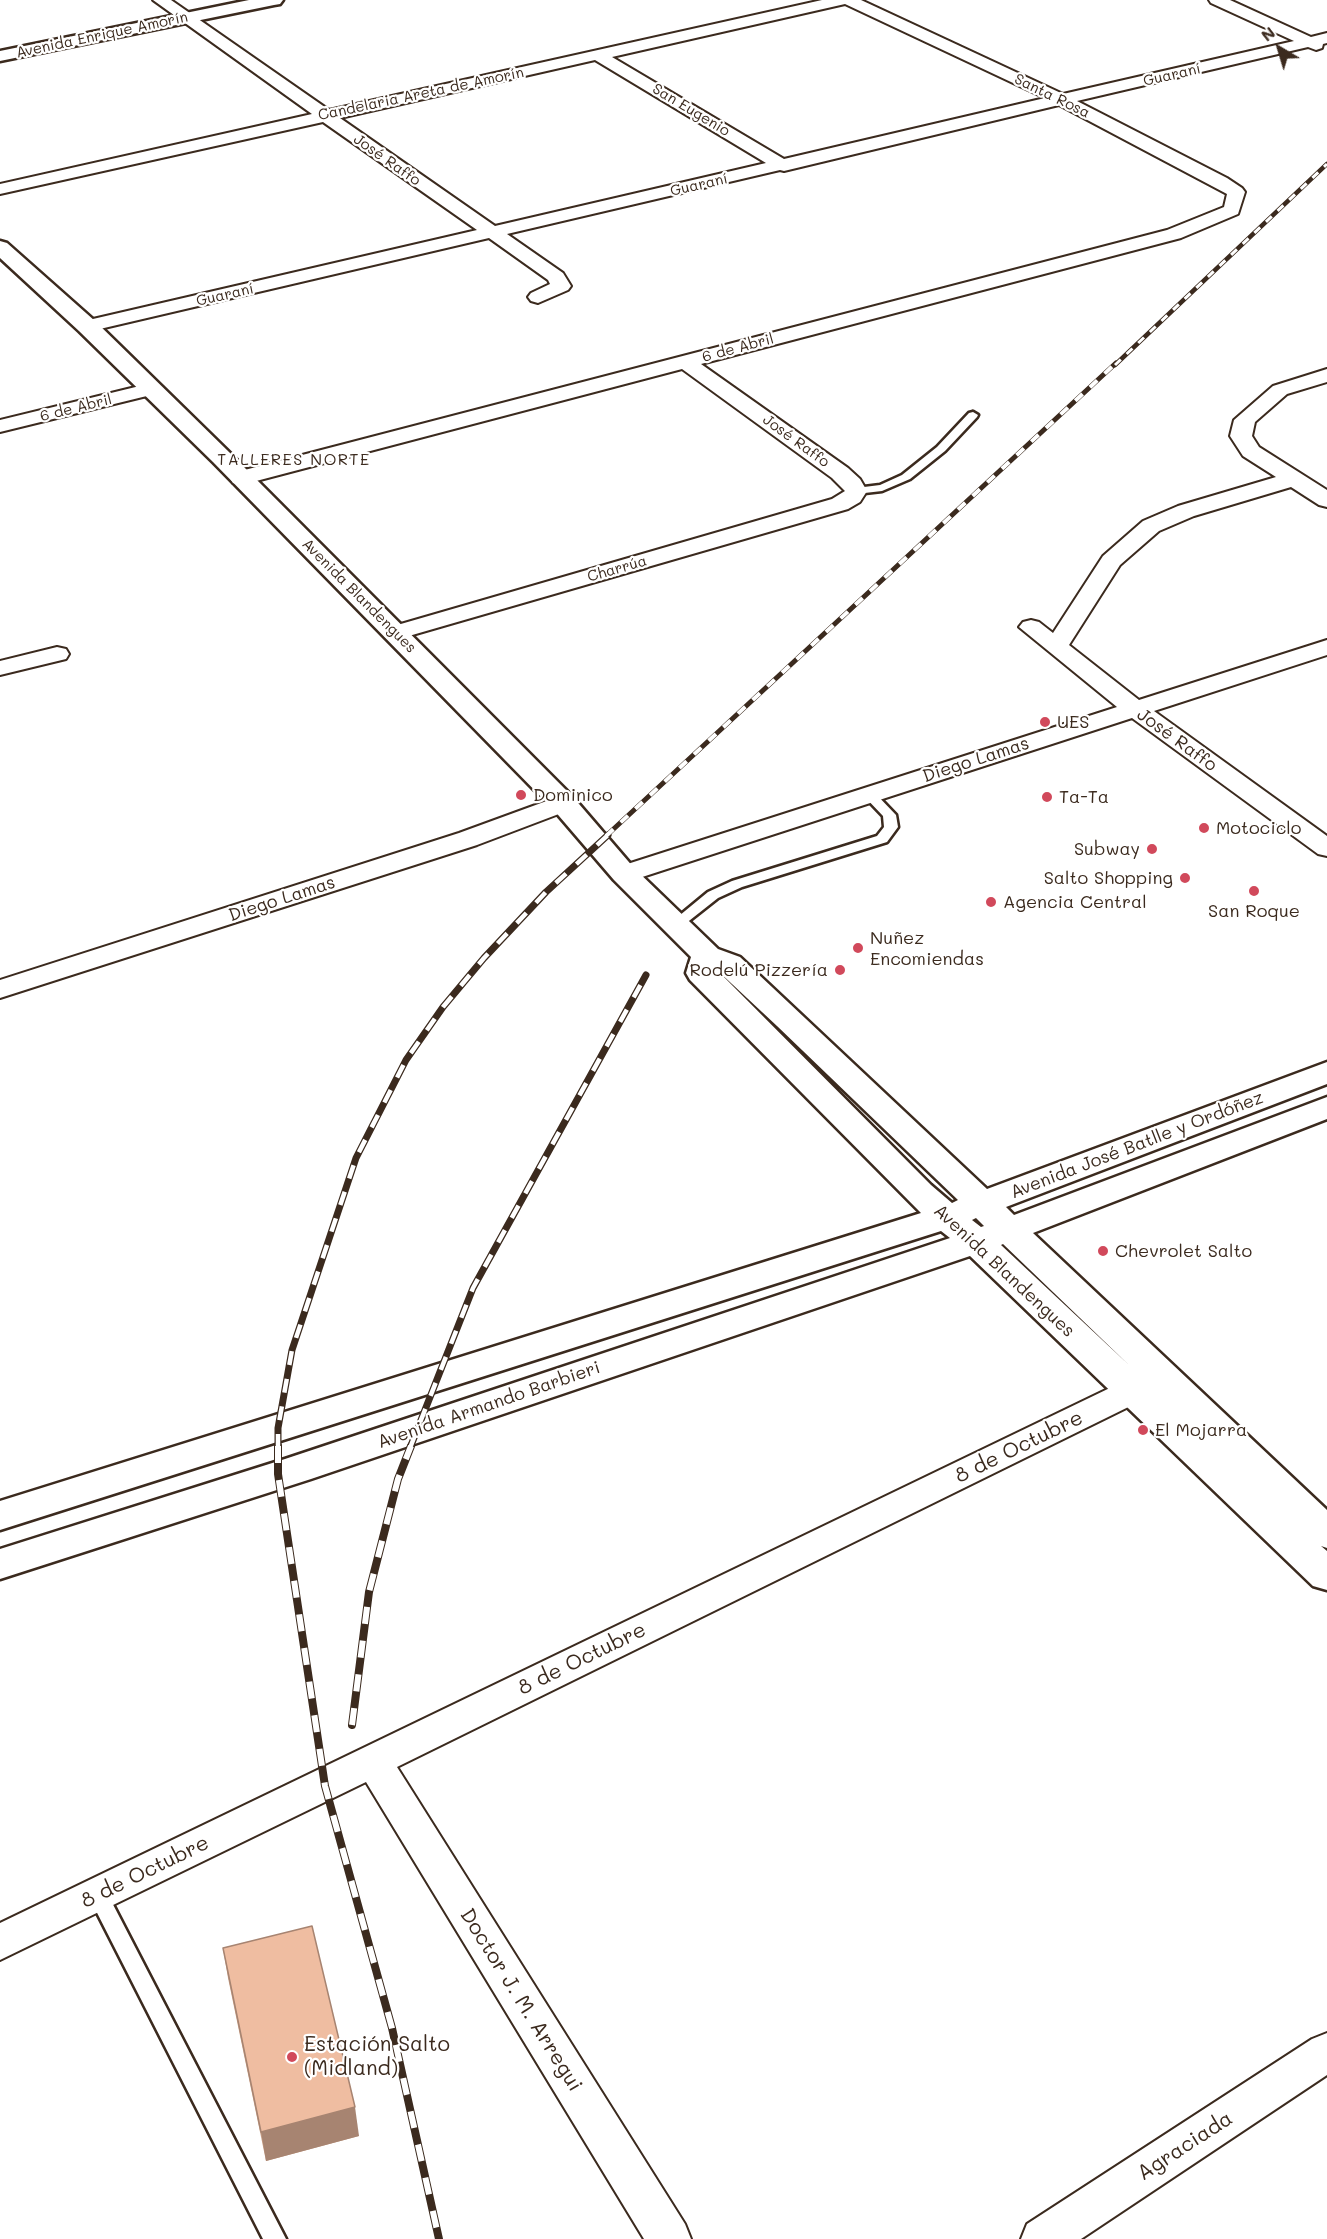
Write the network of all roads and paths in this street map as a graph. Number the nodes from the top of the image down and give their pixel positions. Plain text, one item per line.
1 (161, 0) edge
2 (274, 0) edge
3 (843, 0) edge
4 (848, 0) edge
5 (1217, 0) edge
6 (184, 18) junction
7 (1318, 40) edge
8 (1327, 51) edge
9 (598, 55) junction
10 (0, 56) edge
11 (1064, 101) junction
12 (323, 116) junction
13 (784, 166) junction
14 (0, 189) edge
15 (1232, 210) joint
16 (493, 232) junction
17 (3, 252) edge
18 (538, 297) dead end
19 (87, 326) junction
20 (685, 362) junction
21 (1327, 375) edge
22 (152, 389) junction
23 (973, 415) dead end
24 (0, 426) edge
25 (241, 478) junction
26 (1293, 479) junction
27 (848, 498) junction
28 (1327, 500) edge
29 (1031, 627) dead end
30 (394, 633) junction
31 (1056, 646) junction
32 (1327, 647) edge
33 (57, 654) dead end
34 (0, 668) edge
35 (1135, 709) junction
36 (869, 795) junction
37 (563, 803) junction
38 (1327, 848) edge
39 (624, 874) junction
40 (675, 925) junction
41 (707, 956) junction
42 (0, 989) edge
43 (1327, 1072) edge
44 (1327, 1107) edge
45 (983, 1204) junction
46 (947, 1217) junction
47 (992, 1236) junction
48 (1148, 1384) junction
49 (0, 1516) edge
50 (1327, 1533) edge
51 (0, 1564) edge
52 (1327, 1575) edge
53 (372, 1761) junction
54 (98, 1895) junction
55 (0, 1942) edge
56 (1327, 2052) edge
57 (275, 2239) edge
58 (669, 2239) edge
59 (1043, 2239) edge

1 - 6 street, José Raffo
2 - 6 street, Avenida Enrique Amorín
3 - 9 street, Candelaria Areta de Amorín
4 - 11 street, Santa Rosa
5 - 7 street
6 - 10 street, Avenida Enrique Amorín
6 - 12 street, José Raffo
7 - 8 street
7 - 11 street, Guaraní
9 - 12 street, Candelaria Areta de Amorín
9 - 13 street, San Eugenio
11 - 13 street, Guaraní
11 - 15 street, Santa Rosa
12 - 14 street, Candelaria Areta de Amorín
12 - 16 street, José Raffo
13 - 16 street, Guaraní
15 - 20 street, 6 de Abril
16 - 18 street, José Raffo
16 - 19 street, Guaraní
17 - 19 street, Avenida Blandengues
19 - 22 street, Avenida Blandengues
20 - 25 street, 6 de Abril
20 - 27 street, José Raffo
21 - 26 street
22 - 24 street, 6 de Abril
22 - 25 street, Avenida Blandengues
23 - 27 lane
25 - 30 street, Avenida Blandengues
26 - 28 street
26 - 31 street
27 - 30 street, Charrúa
29 - 31 street, José Raffo
30 - 37 street, Avenida Blandengues
31 - 35 street, José Raffo
32 - 35 street, Diego Lamas
33 - 34 street
35 - 36 street, Diego Lamas
35 - 38 street, José Raffo
36 - 39 street, Diego Lamas
36 - 40 lane
37 - 39 street, Avenida Blandengues
37 - 42 street, Diego Lamas
39 - 40 street, Avenida Blandengues
40 - 41 street, Avenida Blandengues
41 - 45 street, Avenida Blandengues
41 - 46 street, Avenida Blandengues
43 - 45 street, Avenida José Batlle y Ordóñez
44 - 47 street, Avenida José Batlle y Ordóñez
45 - 46 street, Avenida José Batlle y Ordóñez
45 - 47 street, Avenida Blandengues
46 - 47 street, Avenida Blandengues
46 - 49 street
47 - 48 street, Avenida Blandengues
47 - 51 street, Avenida Armando Barbieri
48 - 50 street, Avenida Blandengues
48 - 52 street, Avenida Blandengues
48 - 53 street, 8 de Octubre
53 - 54 street, 8 de Octubre
53 - 58 street, Doctor J. M. Arregui
54 - 55 street, 8 de Octubre
54 - 57 lane
56 - 59 street, Agraciada

